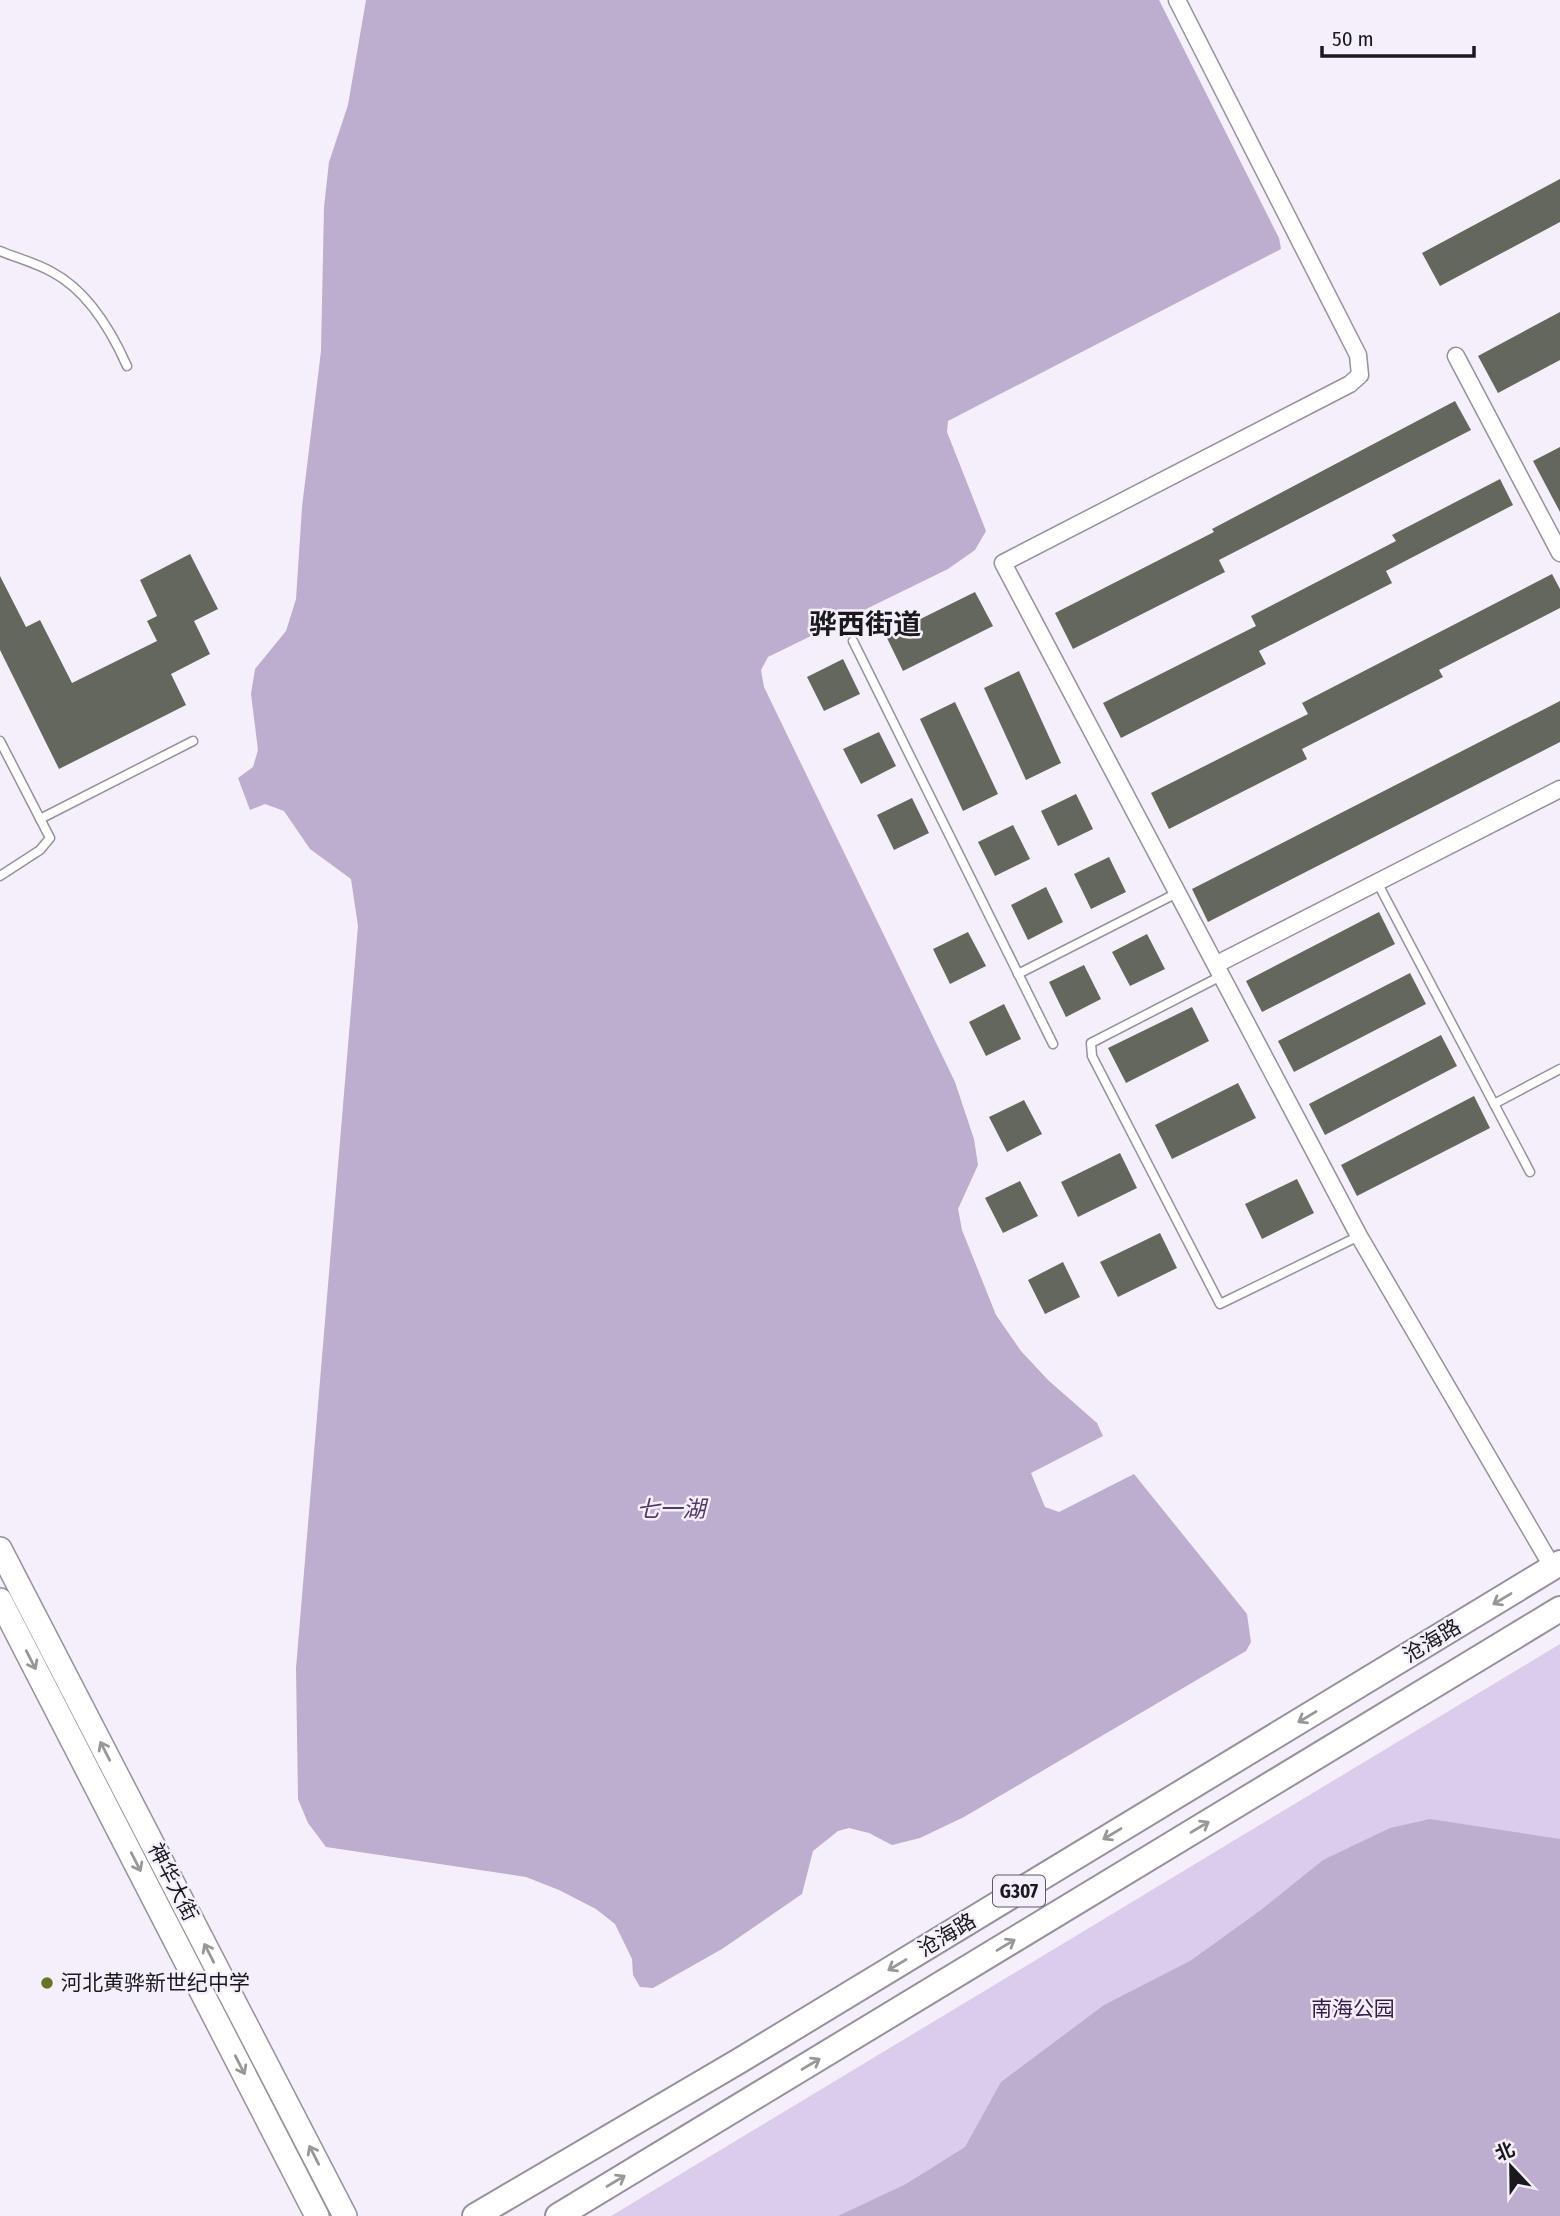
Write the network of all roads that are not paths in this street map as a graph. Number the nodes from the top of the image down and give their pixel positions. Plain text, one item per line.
1 (1177, 0) edge
2 (0, 251) edge
3 (1456, 356) dead end
4 (127, 366) dead end
5 (1560, 553) edge
6 (853, 641) dead end
7 (0, 741) edge
8 (193, 741) dead end
9 (1560, 789) edge
10 (40, 819) junction
11 (0, 876) edge
12 (1377, 882) junction
13 (1179, 892) junction
14 (1220, 969) junction
15 (1018, 974) junction
16 (1053, 1044) dead end
17 (1560, 1069) edge
18 (1494, 1104) junction
19 (1530, 1172) dead end
20 (1359, 1236) junction
21 (0, 1549) edge
22 (1556, 1566) edge
23 (0, 1600) edge
24 (1560, 1609) edge
25 (317, 2216) edge
26 (345, 2216) edge
27 (475, 2216) edge
28 (558, 2216) edge

1 - 13 street
2 - 4 lane
3 - 5 street
6 - 15 lane
7 - 10 lane
8 - 10 lane
9 - 12 street
10 - 11 lane
12 - 14 street
12 - 18 lane
13 - 14 street
13 - 15 lane
14 - 20 street
14 - 20 lane
15 - 16 lane
17 - 18 lane
18 - 19 lane
20 - 22 street
26 -> 21 main road, 神华大街
22 -> 27 main road, 沧海路 / G307
23 -> 25 main road, 神华大街
28 -> 24 main road, 沧海路 / G307

